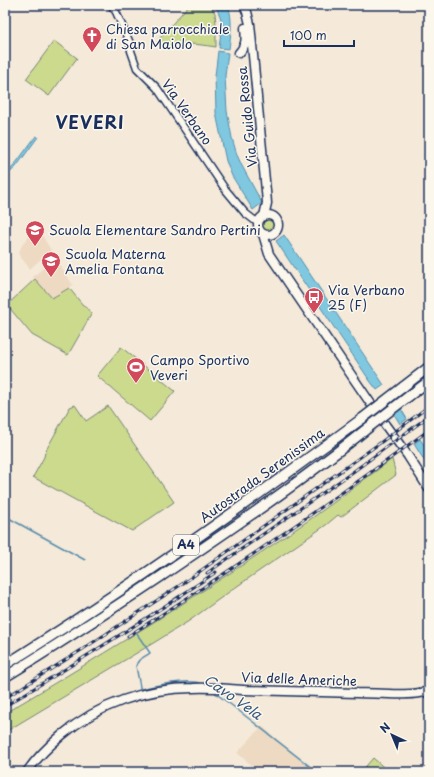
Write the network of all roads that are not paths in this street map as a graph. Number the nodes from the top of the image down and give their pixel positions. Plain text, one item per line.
1 (111, 5) edge
2 (243, 5) edge
3 (239, 53) dead end
4 (268, 216) junction
5 (258, 223) junction
6 (263, 234) junction
7 (272, 234) junction
8 (290, 285) junction
9 (429, 367) edge
10 (429, 381) edge
11 (271, 485) junction
12 (429, 489) edge
13 (241, 502) dead end
14 (120, 583) dead end
15 (5, 658) edge
16 (5, 664) edge
17 (5, 677) edge
18 (429, 691) edge
19 (27, 772) edge

1 - 5 street, Via Verbano
2 - 3 main road
2 - 4 main road, Via Guido Rossa
4 - 5 main road
4 - 7 main road
5 - 6 main road
6 - 7 main road
6 - 8 main road
7 - 8 main road
8 - 12 main road
9 - 11 highway, Autostrada Serenissima / A4, bridge
10 - 17 highway, Autostrada Serenissima / A4, bridge
11 - 13 highway
11 - 16 highway, Autostrada Serenissima / A4
14 - 15 highway
18 - 19 main road, Via delle Americhe

